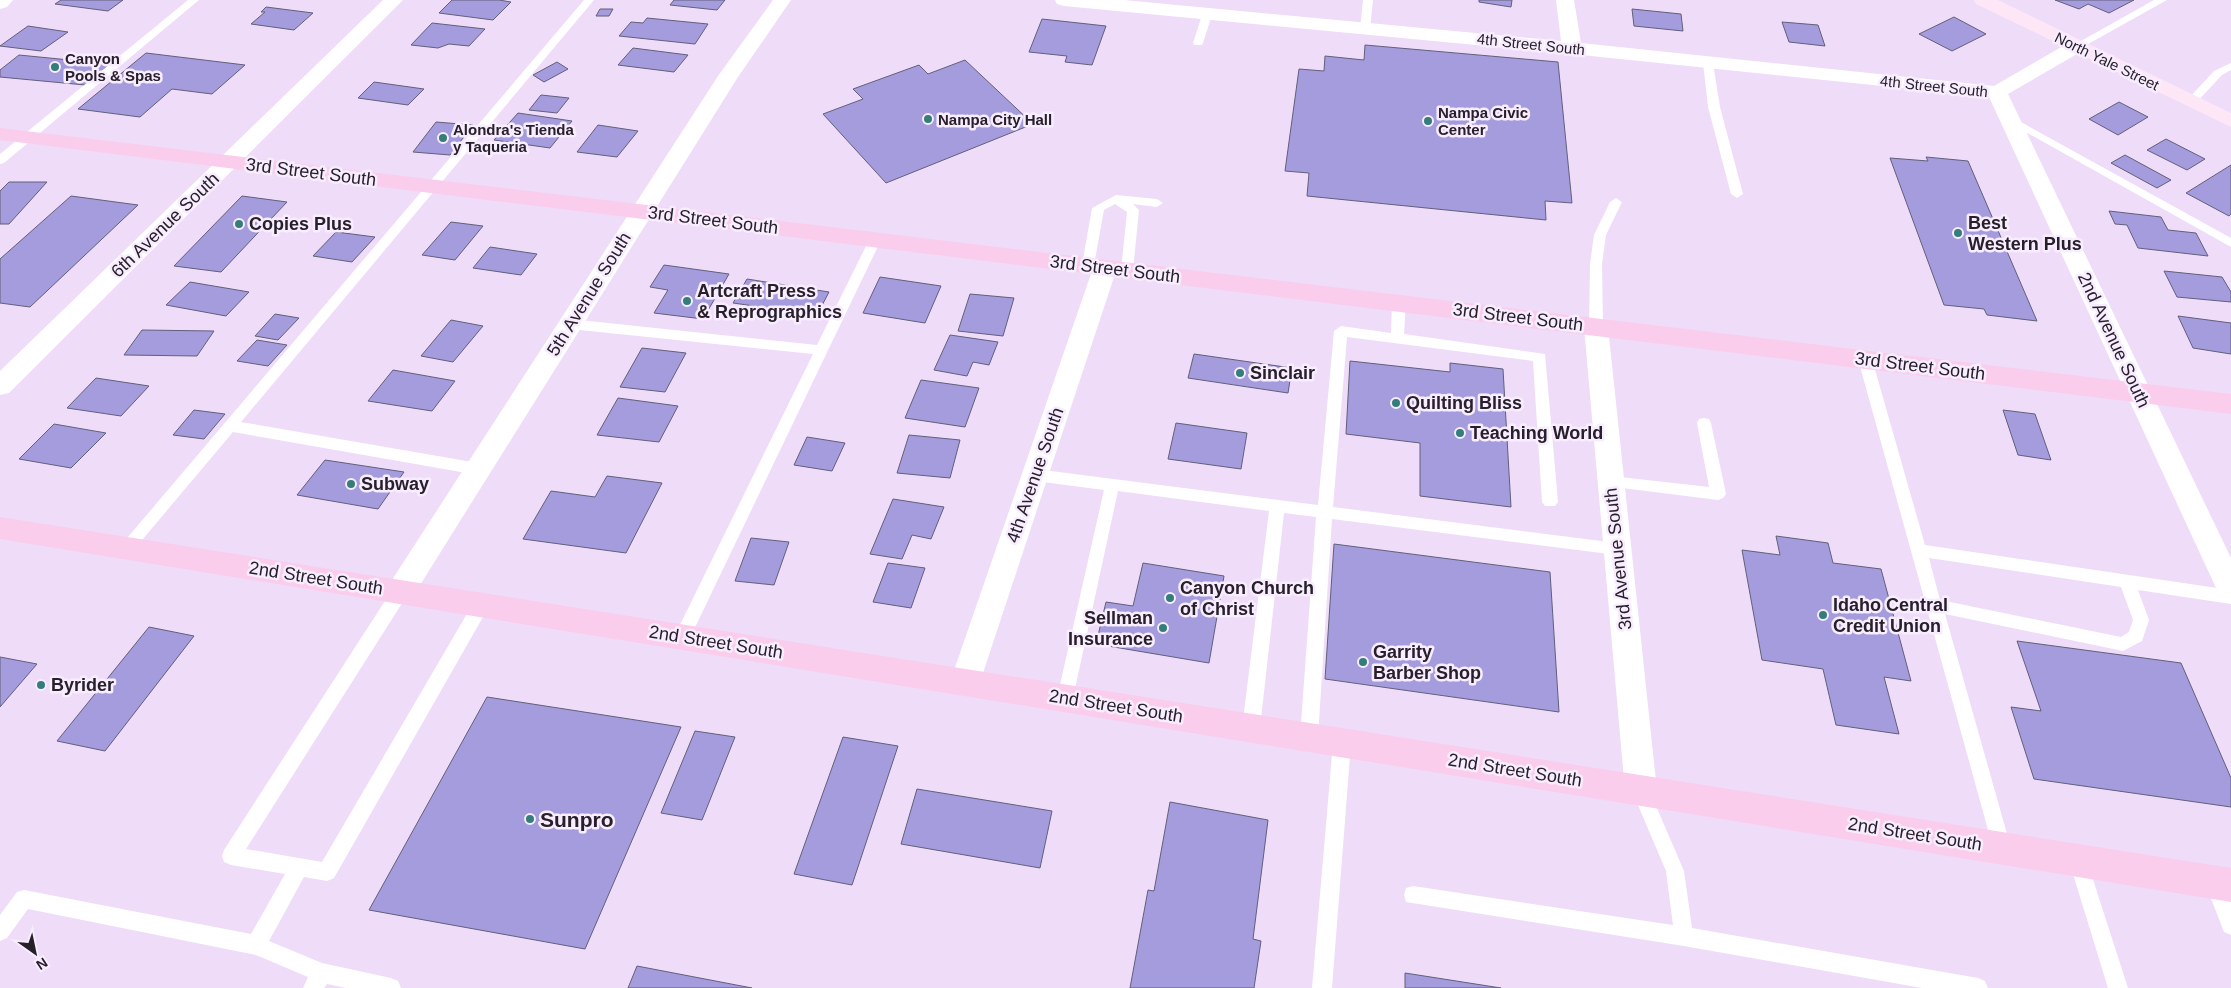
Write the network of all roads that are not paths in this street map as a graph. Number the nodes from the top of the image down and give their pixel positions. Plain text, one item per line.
1 (4, 0) edge
2 (194, 0) edge
3 (394, 0) edge
4 (589, 0) edge
5 (782, 0) edge
6 (1064, 0) edge
7 (1368, 0) edge
8 (1565, 0) edge
9 (1983, 0) edge
10 (2162, 0) edge
11 (0, 3) edge
12 (1168, 5) edge
13 (1207, 15) junction
14 (1365, 29) junction
15 (1198, 43) dead end
16 (2077, 46) junction
17 (1572, 48) junction
18 (1708, 63) junction
19 (2231, 66) edge
20 (1997, 92) junction
21 (2191, 102) junction
22 (2010, 119) junction
23 (2231, 121) edge
24 (0, 134) edge
25 (27, 137) junction
26 (0, 160) edge
27 (229, 162) junction
28 (433, 186) junction
29 (1737, 194) dead end
30 (1116, 199) junction
31 (1616, 202) dead end
32 (1157, 203) dead end
33 (642, 212) junction
34 (875, 240) junction
35 (2231, 243) edge
36 (1107, 268) junction
37 (1399, 303) junction
38 (570, 324) junction
39 (1596, 327) junction
40 (1397, 338) junction
41 (821, 350) junction
42 (1866, 359) junction
43 (0, 386) edge
44 (2138, 392) junction
45 (2231, 404) edge
46 (1704, 423) dead end
47 (230, 426) junction
48 (478, 469) junction
49 (1035, 475) junction
50 (1610, 482) junction
51 (1112, 485) junction
52 (1550, 502) dead end
53 (1276, 506) junction
54 (1325, 512) junction
55 (0, 528) edge
56 (127, 548) junction
57 (1617, 549) junction
58 (1919, 550) junction
59 (2127, 581) junction
60 (2231, 588) edge
61 (400, 592) junction
62 (2231, 597) edge
63 (481, 605) junction
64 (1934, 606) junction
65 (682, 637) junction
66 (966, 682) junction
67 (1065, 698) junction
68 (1251, 728) junction
69 (1309, 737) junction
70 (1342, 743) junction
71 (1641, 790) junction
72 (2002, 848) junction
73 (2078, 861) junction
74 (300, 868) junction
75 (2222, 884) edge
76 (1413, 895) dead end
77 (2231, 925) edge
78 (0, 931) edge
79 (1684, 936) junction
80 (256, 945) junction
81 (317, 981) edge
82 (391, 988) edge
83 (1322, 988) edge
84 (1978, 988) edge
85 (2118, 988) edge

1 - 11 street
2 - 25 lane
3 - 27 street, 6th Avenue South
4 - 28 lane
5 - 33 street, 5th Avenue South
6 - 12 street, 4th Street South
7 - 14 lane
8 - 17 street
9 - 16 main road, North Yale Street
10 - 16 lane
12 - 13 street, 4th Street South
13 - 14 street, 4th Street South
13 - 15 lane
14 - 17 street, 4th Street South
16 - 20 street
16 - 21 main road, North Yale Street
17 - 18 street, 4th Street South
18 - 20 street, 4th Street South
18 - 29 lane
19 - 21 lane
20 - 22 street, 2nd Avenue South
21 - 23 main road, North Yale Street
22 - 35 lane
22 - 44 street, 2nd Avenue South
24 - 25 main road, 3rd Street South
25 - 26 lane
25 - 27 main road, 3rd Street South
27 - 28 main road, 3rd Street South
27 - 43 street, 6th Avenue South
28 - 33 main road, 3rd Street South
28 - 47 lane
30 - 32 lane
30 - 36 lane
30 - 36 lane
31 - 39 lane
33 - 34 main road, 3rd Street South
33 - 38 street, 5th Avenue South
34 - 36 main road, 3rd Street South
34 - 41 lane
36 - 37 main road, 3rd Street South
36 - 49 street, 4th Avenue South
37 - 39 main road, 3rd Street South
37 - 40 lane
38 - 41 lane
38 - 48 street, 5th Avenue South
39 - 42 main road, 3rd Street South
39 - 50 street, 3rd Avenue South
40 - 52 lane
40 - 54 lane
41 - 65 lane
42 - 44 main road, 3rd Street South
42 - 58 lane
44 - 45 main road, 3rd Street South
44 - 60 street, 2nd Avenue South
46 - 50 lane
47 - 48 lane
47 - 56 lane
48 - 61 street, 5th Avenue South
49 - 51 lane
49 - 66 street, 4th Avenue South
50 - 57 street, 3rd Avenue South
51 - 53 lane
51 - 67 lane
53 - 54 lane
53 - 68 lane
54 - 57 lane
54 - 69 lane
55 - 56 main road, 2nd Street South
56 - 61 main road, 2nd Street South
57 - 71 street, 3rd Avenue South
58 - 59 lane
58 - 64 lane
59 - 62 lane
59 - 64 lane
61 - 63 main road, 2nd Street South
61 - 74 lane
63 - 65 main road, 2nd Street South
63 - 74 lane
64 - 72 lane
65 - 66 main road, 2nd Street South
66 - 67 main road, 2nd Street South
67 - 68 main road, 2nd Street South
68 - 69 main road, 2nd Street South
69 - 70 main road, 2nd Street South
70 - 71 main road, 2nd Street South
70 - 83 lane
71 - 72 main road, 2nd Street South
71 - 79 lane
72 - 73 main road, 2nd Street South
73 - 75 main road, 2nd Street South
73 - 85 lane
74 - 80 lane
75 - 77 lane
76 - 79 lane
78 - 80 lane
79 - 84 lane
80 - 81 lane
81 - 82 lane

